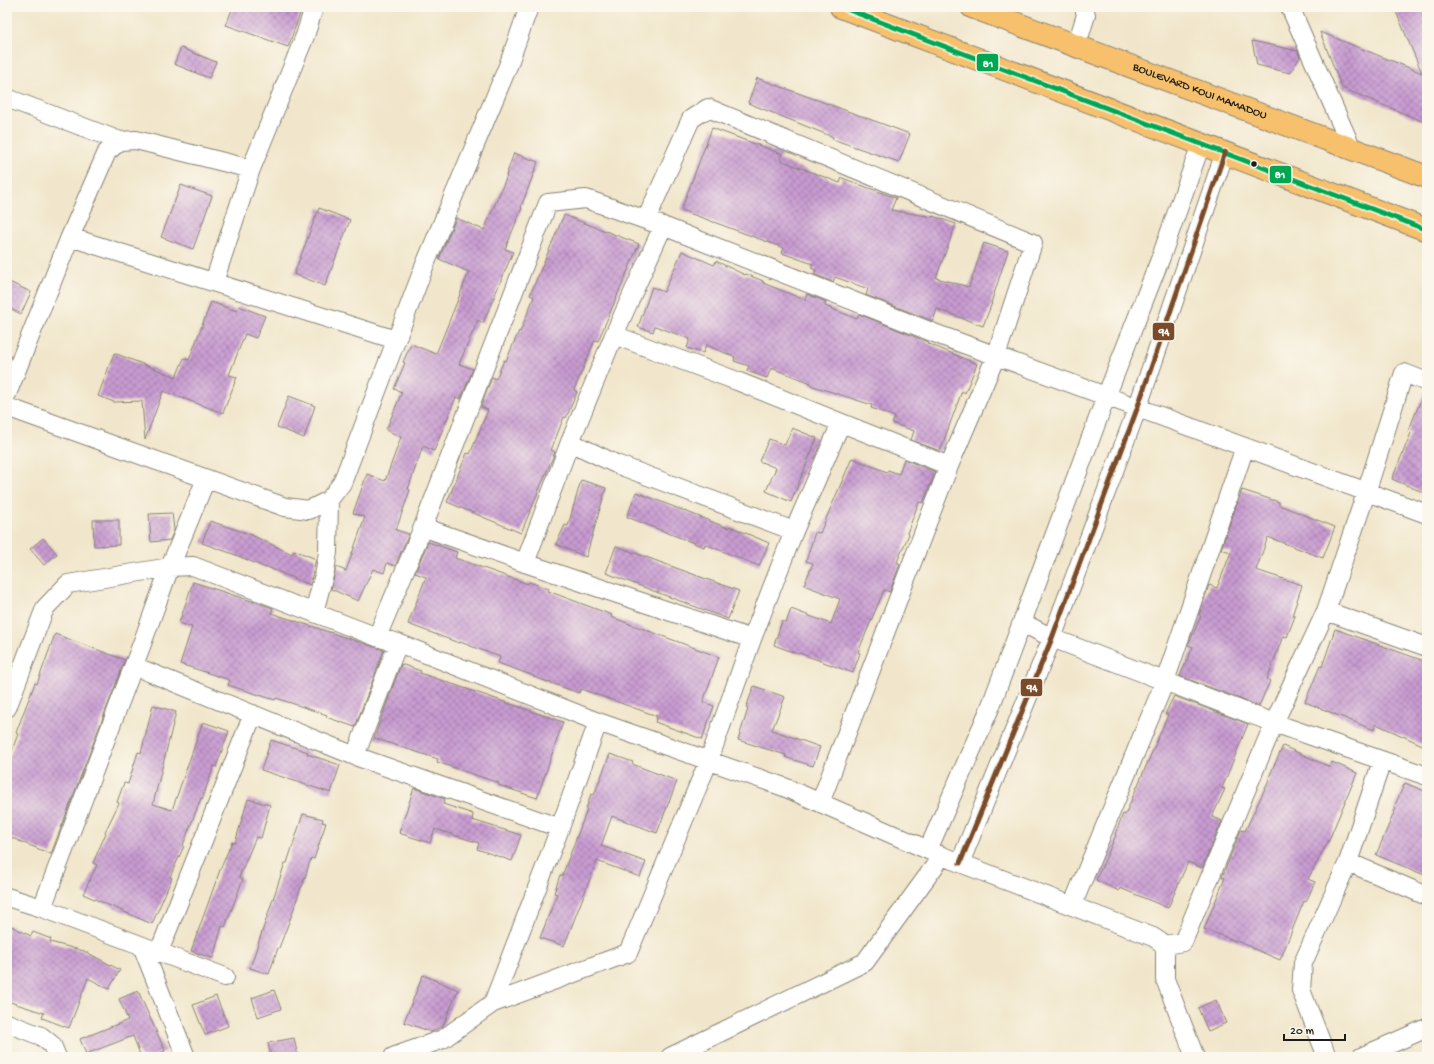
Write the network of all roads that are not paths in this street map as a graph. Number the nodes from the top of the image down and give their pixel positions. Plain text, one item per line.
1 (314, 7) edge
2 (529, 7) edge
3 (841, 7) edge
4 (972, 7) edge
5 (1084, 7) edge
6 (1290, 7) edge
7 (1076, 47) junction
8 (7, 98) edge
9 (120, 141) junction
10 (1201, 144) junction
11 (1352, 149) junction
12 (1225, 152) junction
13 (251, 169) junction
14 (1427, 177) edge
15 (646, 220) junction
16 (663, 226) junction
17 (1427, 230) edge
18 (70, 237) junction
19 (214, 282) junction
20 (614, 335) junction
21 (396, 340) junction
22 (996, 356) junction
23 (1427, 382) edge
24 (7, 394) edge
25 (1106, 397) junction
26 (7, 407) edge
27 (1137, 409) junction
28 (841, 423) junction
29 (570, 442) junction
30 (1245, 447) junction
31 (949, 466) junction
32 (206, 480) junction
33 (1366, 493) junction
34 (329, 500) junction
35 (1427, 514) edge
36 (423, 527) junction
37 (794, 531) junction
38 (524, 563) junction
39 (170, 568) junction
40 (1326, 611) junction
41 (314, 612) junction
42 (1023, 623) junction
43 (377, 637) junction
44 (1052, 638) junction
45 (752, 639) junction
46 (398, 643) junction
47 (1427, 647) edge
48 (134, 666) junction
49 (1165, 681) junction
50 (7, 708) edge
51 (253, 714) junction
52 (598, 722) junction
53 (1274, 723) junction
54 (355, 756) junction
55 (709, 760) junction
56 (1382, 761) junction
57 (1427, 776) edge
58 (820, 803) junction
59 (560, 828) junction
60 (935, 853) junction
61 (1348, 862) junction
62 (960, 863) junction
63 (1427, 896) edge
64 (7, 897) edge
65 (1072, 906) junction
66 (42, 908) junction
67 (1165, 945) junction
68 (150, 949) junction
69 (225, 977) dead end
70 (493, 1003) junction
71 (7, 1023) edge
72 (1427, 1028) edge
73 (57, 1057) edge
74 (186, 1057) edge
75 (393, 1057) edge
76 (670, 1057) edge
77 (1195, 1057) edge
78 (1327, 1057) edge
79 (1361, 1057) edge

1 - 13 street
2 - 21 street
3 - 10 main road
4 - 7 main road, BOULEVARD KOUI MAMADOU
5 - 7 street
6 - 11 street
7 - 11 main road, BOULEVARD KOUI MAMADOU
8 - 9 street
9 - 13 street
9 - 18 street
10 - 12 main road
10 - 25 street
11 - 14 main road, BOULEVARD KOUI MAMADOU
12 - 17 main road
12 - 27 street
13 - 19 street
15 - 16 street
15 - 22 street
15 - 36 street
16 - 20 street
16 - 22 street
18 - 19 street
18 - 24 street
19 - 21 street
20 - 28 street
20 - 29 street
21 - 34 street
22 - 25 street
22 - 31 street
23 - 33 street
25 - 27 street
25 - 42 street
26 - 32 street
27 - 30 street
27 - 44 street
28 - 31 street
28 - 37 street
29 - 37 street
29 - 38 street
30 - 33 street
30 - 49 street
31 - 58 street
32 - 34 street
32 - 39 street
33 - 35 street
33 - 40 street
34 - 41 street
36 - 38 street
36 - 43 street
37 - 45 street
38 - 45 street
39 - 41 street
39 - 48 street
39 - 50 street
40 - 47 street
40 - 53 street
41 - 43 street
42 - 44 street
42 - 60 street
43 - 46 street
44 - 49 street
44 - 62 street
45 - 55 street
46 - 52 street
46 - 54 street
48 - 51 street
48 - 66 street
49 - 53 street
49 - 65 street
51 - 54 street
51 - 68 street
52 - 55 street
52 - 59 street
53 - 56 street
53 - 67 street
54 - 59 street
55 - 58 street
55 - 70 street
56 - 57 street
56 - 61 street
58 - 60 street
59 - 70 street
60 - 62 street
60 - 76 street
61 - 63 street
61 - 78 street
62 - 65 street
64 - 66 street
65 - 67 street
66 - 68 street
67 - 77 street
68 - 69 street
68 - 74 street
70 - 75 street
71 - 73 street
72 - 79 street

